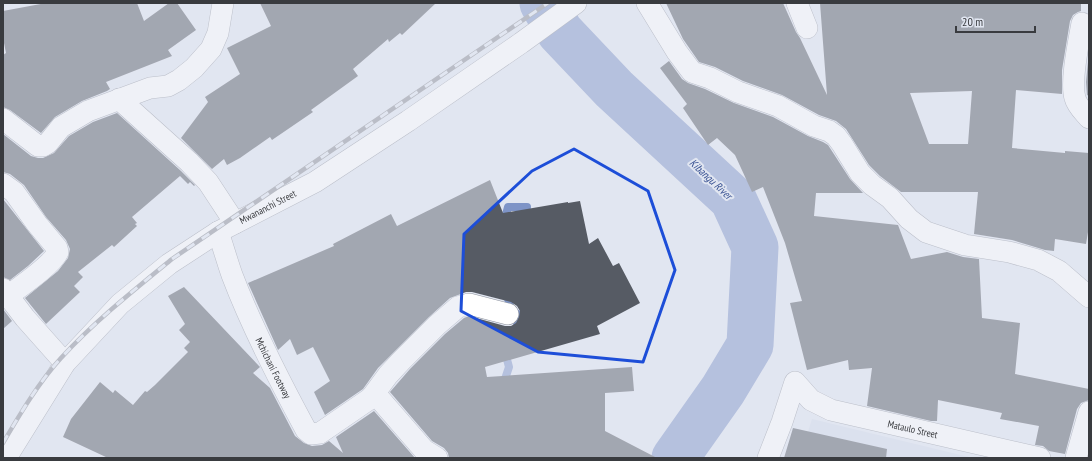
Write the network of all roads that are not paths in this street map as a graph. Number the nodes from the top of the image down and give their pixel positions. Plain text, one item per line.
1 (223, 3) edge
2 (576, 3) edge
3 (647, 3) edge
4 (797, 3) edge
5 (1082, 23) dead end
6 (807, 28) dead end
7 (120, 98) junction
8 (1089, 118) edge
9 (3, 119) edge
10 (3, 184) edge
11 (227, 227) junction
12 (6, 292) edge
13 (1089, 297) edge
14 (508, 314) dead end
15 (65, 363) junction
16 (371, 398) junction
17 (1089, 412) edge
18 (6, 458) edge
19 (437, 458) edge
20 (768, 458) edge
21 (1040, 458) edge
22 (1076, 458) edge

1 - 7 street
2 - 11 street, Mwananchi Street
3 - 13 street
4 - 6 street
5 - 8 street
7 - 9 street
7 - 11 street
10 - 12 street
11 - 15 street, Mwananchi Street
11 - 16 street, Mchichani Footway
12 - 15 street
14 - 16 street, Mchichani Footway
15 - 18 street, Mwananchi Street
16 - 19 street
17 - 22 street
20 - 21 street, Mataulo Street

